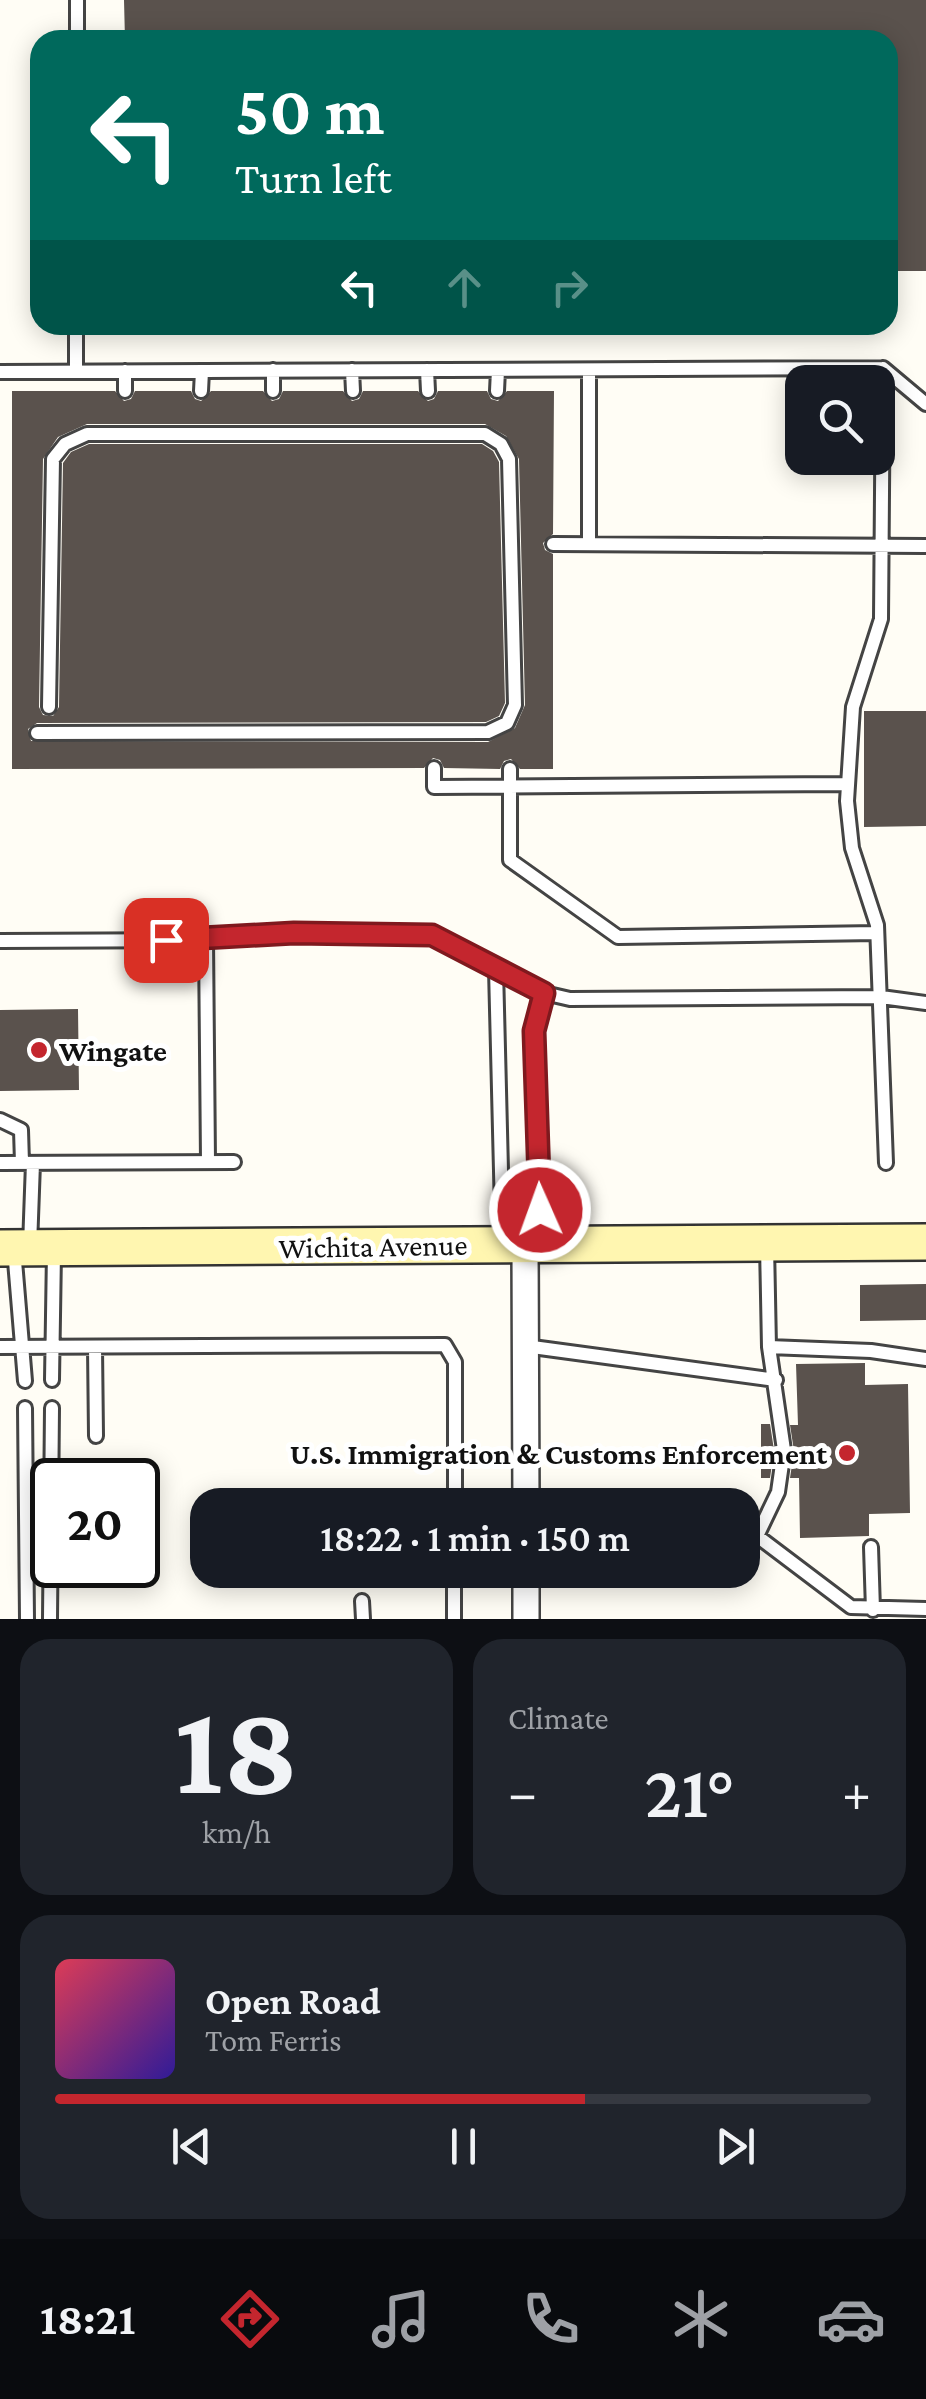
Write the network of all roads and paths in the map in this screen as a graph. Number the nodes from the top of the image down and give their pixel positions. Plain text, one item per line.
1 (77, 0) edge
2 (76, 30) edge
3 (76, 335) edge
4 (785, 369) edge
5 (202, 370) junction
6 (273, 370) junction
7 (352, 370) junction
8 (427, 370) junction
9 (498, 370) junction
10 (589, 370) junction
11 (76, 371) junction
12 (124, 371) junction
13 (0, 372) edge
14 (895, 378) edge
15 (125, 391) dead end
16 (201, 391) dead end
17 (273, 391) dead end
18 (352, 391) dead end
19 (428, 391) dead end
20 (497, 391) dead end
21 (926, 404) edge
22 (884, 475) edge
23 (554, 544) dead end
24 (589, 544) junction
25 (884, 545) junction
26 (926, 546) edge
27 (50, 706) dead end
28 (37, 733) dead end
29 (434, 768) dead end
30 (510, 768) dead end
31 (847, 784) junction
32 (510, 788) junction
33 (877, 933) junction
34 (206, 940) junction
35 (0, 941) edge
36 (496, 969) junction
37 (544, 993) junction
38 (881, 997) junction
39 (926, 1003) edge
40 (0, 1120) edge
41 (208, 1162) junction
42 (234, 1162) dead end
43 (886, 1162) dead end
44 (0, 1163) edge
45 (28, 1163) junction
46 (768, 1242) junction
47 (926, 1242) edge
48 (525, 1244) junction
49 (24, 1248) edge
50 (526, 1346) junction
51 (0, 1347) edge
52 (24, 1347) junction
53 (52, 1347) junction
54 (95, 1347) junction
55 (769, 1347) junction
56 (926, 1360) edge
57 (52, 1380) dead end
58 (776, 1380) junction
59 (24, 1381) dead end
60 (25, 1408) dead end
61 (52, 1408) dead end
62 (96, 1436) dead end
63 (455, 1488) edge
64 (526, 1488) edge
65 (760, 1532) edge
66 (760, 1538) edge
67 (871, 1546) dead end
68 (454, 1588) edge
69 (526, 1588) edge
70 (27, 1600) junction
71 (50, 1600) junction
72 (362, 1602) dead end
73 (926, 1609) edge
74 (872, 1610) junction
75 (28, 1619) edge
76 (50, 1619) edge
77 (362, 1619) edge
78 (454, 1619) edge
79 (526, 1619) edge

1 - 2 lane
3 - 11 lane
4 - 10 lane
5 - 6 lane
5 - 12 lane
5 - 16 lane
6 - 7 lane
6 - 17 lane
7 - 8 lane
7 - 18 lane
8 - 9 lane
8 - 19 lane
9 - 10 lane
9 - 20 lane
10 - 24 lane
11 - 12 lane
11 - 13 lane
12 - 15 lane
14 - 21 lane
22 - 25 lane
23 - 24 lane
24 - 25 lane
25 - 26 lane
25 - 31 lane
27 - 28 lane
29 - 32 lane
30 - 32 lane
31 - 32 lane
31 - 33 lane
32 - 33 lane
33 - 38 lane
34 - 35 lane
34 - 36 lane
34 - 41 lane
36 - 37 lane
36 - 48 lane
37 - 38 lane
37 - 48 lane
38 - 39 lane
38 - 43 lane
40 - 45 lane
41 - 42 lane
41 - 45 lane
44 - 45 lane
45 - 49 lane
46 - 47 main road, Wichita Avenue
46 - 48 main road, Wichita Avenue
46 - 55 lane
48 - 49 main road, Wichita Avenue
48 - 50 street
49 - 52 lane
49 - 53 lane
50 - 58 lane
50 - 64 street
51 - 52 lane
52 - 53 lane
52 - 59 lane
53 - 54 lane
53 - 57 lane
54 - 62 lane
54 - 63 lane
55 - 56 lane
55 - 58 lane
58 - 65 lane
60 - 70 lane
61 - 71 lane
66 - 74 lane
67 - 74 lane
68 - 78 lane
69 - 79 street
70 - 71 lane
70 - 75 lane
71 - 76 lane
72 - 77 lane
73 - 74 lane

